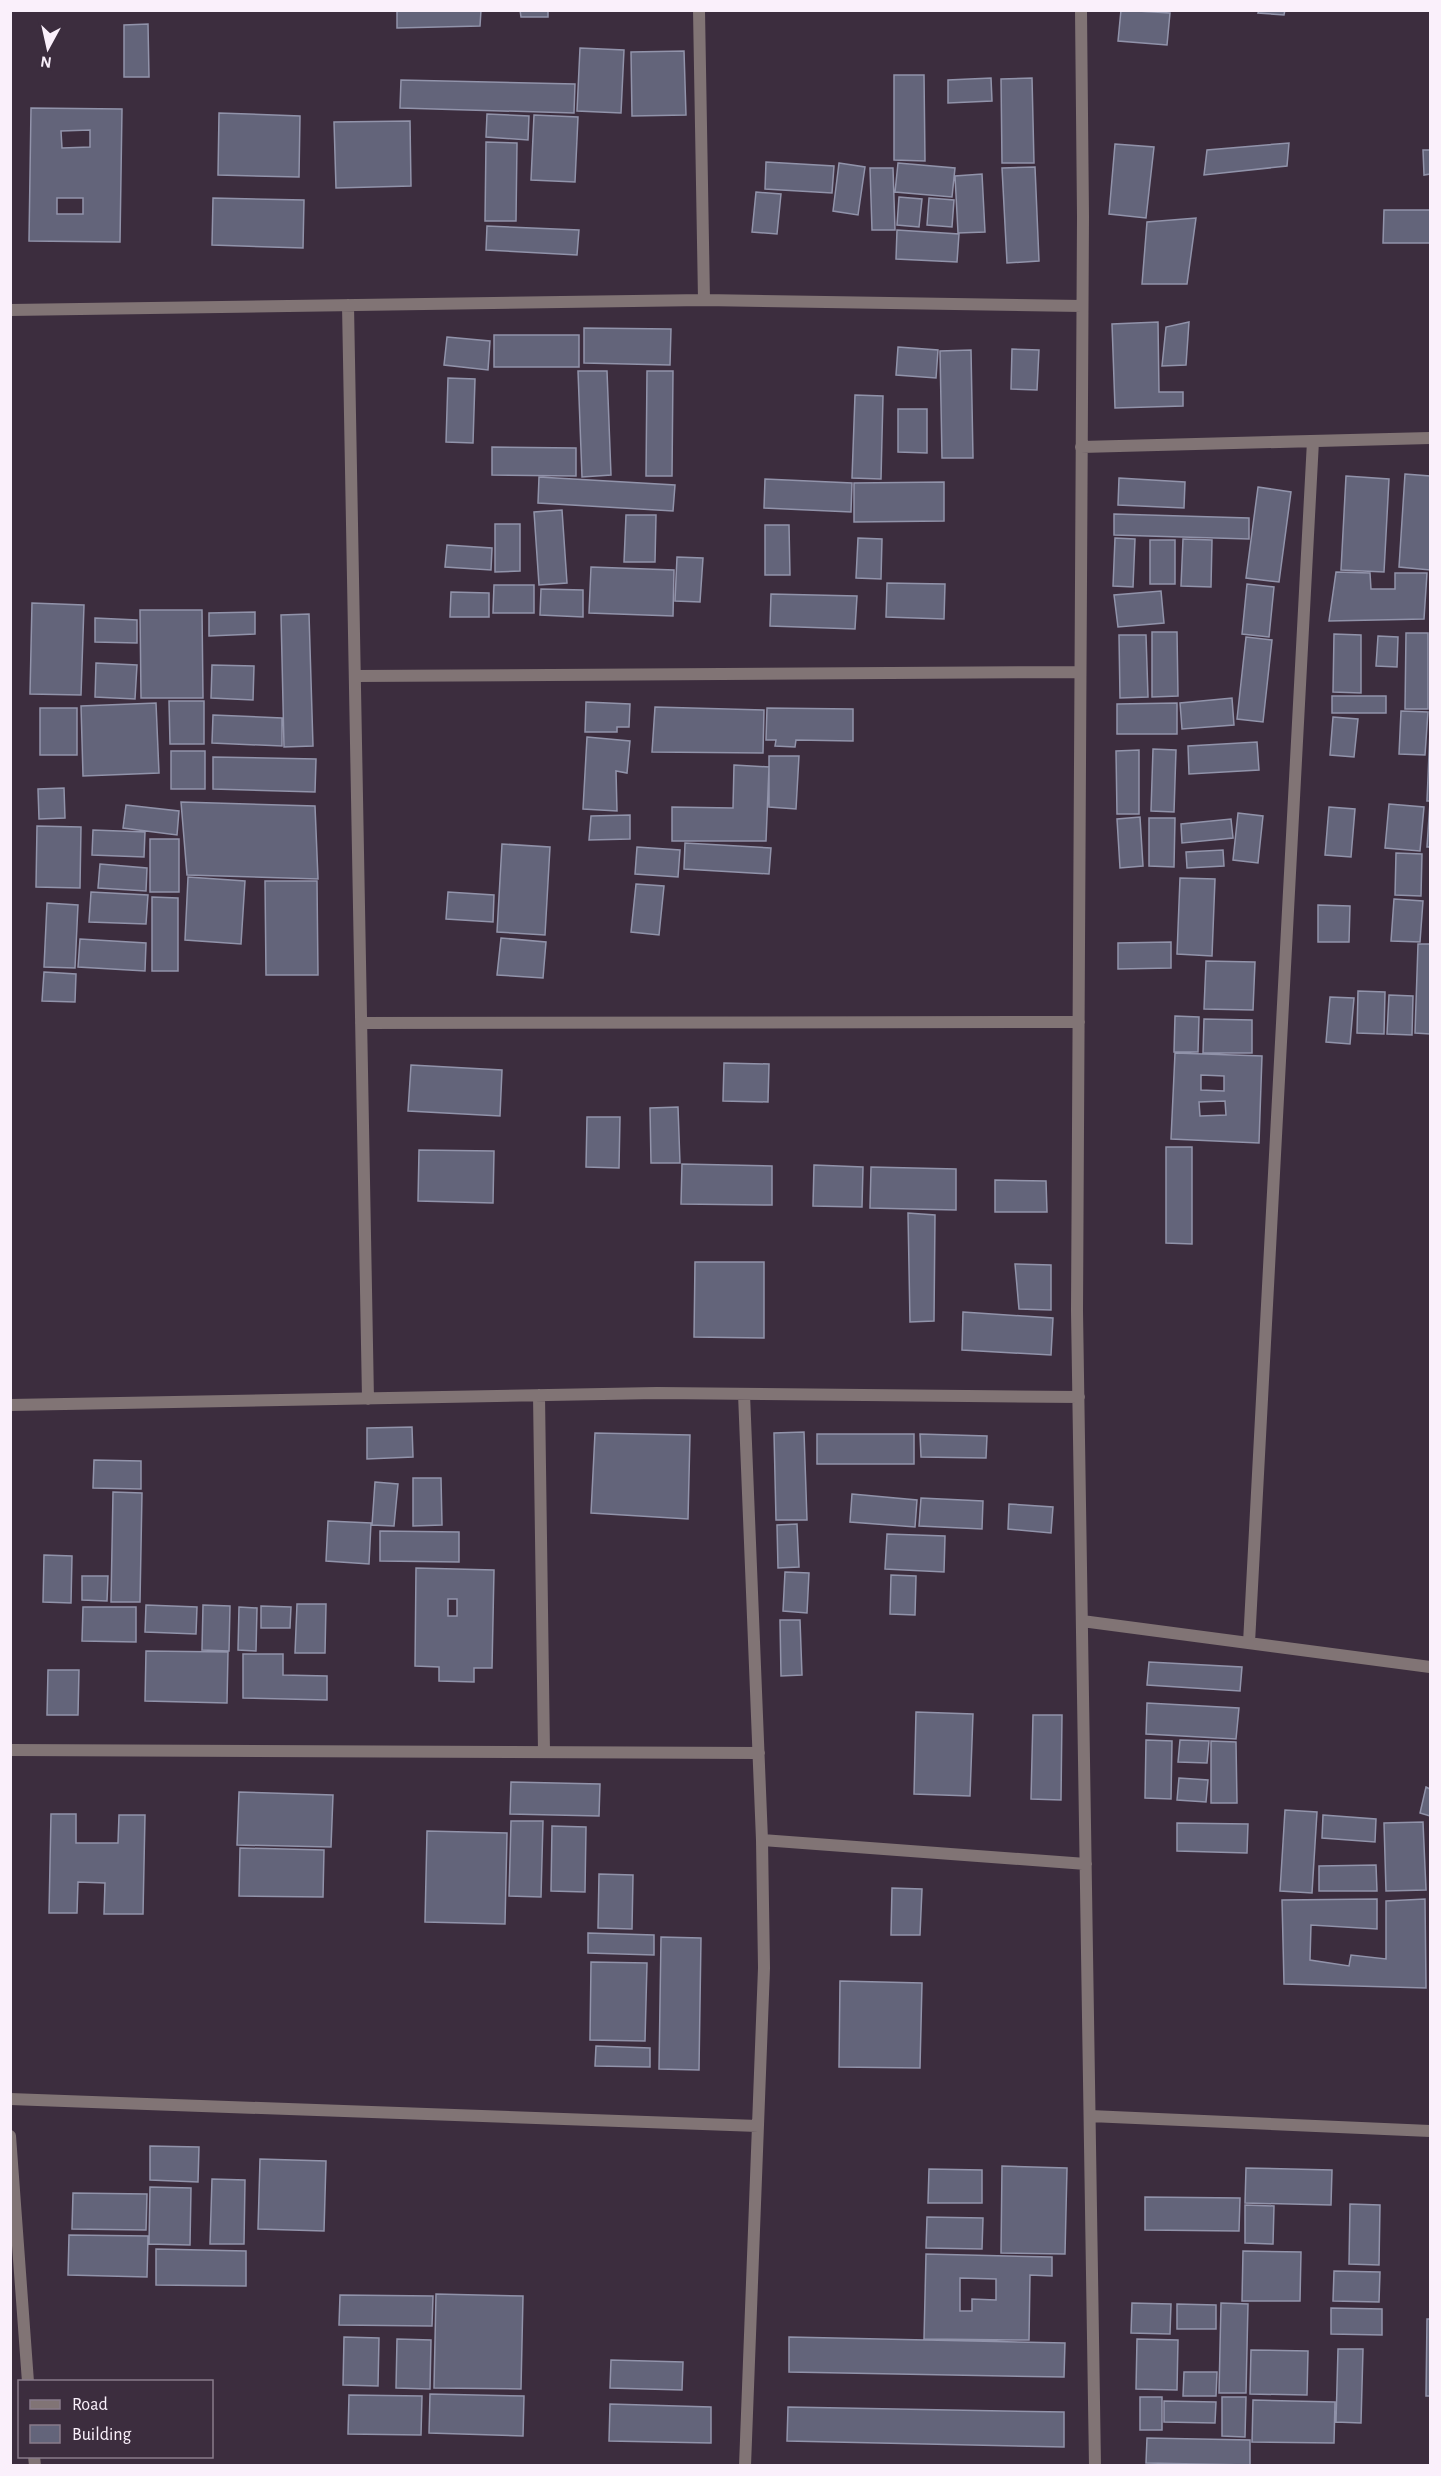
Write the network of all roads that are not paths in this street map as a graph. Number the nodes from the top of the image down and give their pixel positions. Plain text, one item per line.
1 (699, 10) edge
2 (1081, 10) edge
3 (704, 300) junction
4 (348, 305) junction
5 (1082, 306) junction
6 (10, 310) edge
7 (1431, 438) edge
8 (1313, 441) junction
9 (1081, 447) junction
10 (1080, 672) junction
11 (355, 676) junction
12 (1079, 1022) junction
13 (361, 1023) junction
14 (744, 1394) junction
15 (539, 1395) junction
16 (1079, 1396) junction
17 (368, 1399) junction
18 (10, 1406) edge
19 (1082, 1622) junction
20 (1249, 1644) junction
21 (1431, 1667) edge
22 (10, 1750) edge
23 (544, 1752) junction
24 (759, 1753) junction
25 (762, 1840) junction
26 (1086, 1864) junction
27 (10, 2099) edge
28 (1090, 2116) junction
29 (758, 2126) junction
30 (1431, 2131) edge
31 (10, 2136) edge
32 (28, 2380) edge
33 (745, 2466) edge
34 (1095, 2466) edge

1 - 3 street
2 - 5 street
3 - 4 street
3 - 5 street
4 - 6 street
4 - 11 street
5 - 9 street
7 - 8 street
8 - 9 street
8 - 20 street
9 - 10 street
10 - 11 street
10 - 12 street
11 - 13 street
12 - 13 street
12 - 16 street
13 - 17 street
14 - 15 street
14 - 16 street
14 - 24 street
15 - 17 street
15 - 23 street
16 - 19 street
17 - 18 street
19 - 20 street
19 - 26 street
20 - 21 street
22 - 23 street
23 - 24 street
24 - 25 street
25 - 26 street
25 - 29 street
26 - 28 street
27 - 29 street
28 - 30 street
28 - 34 street
29 - 33 street
31 - 32 street

